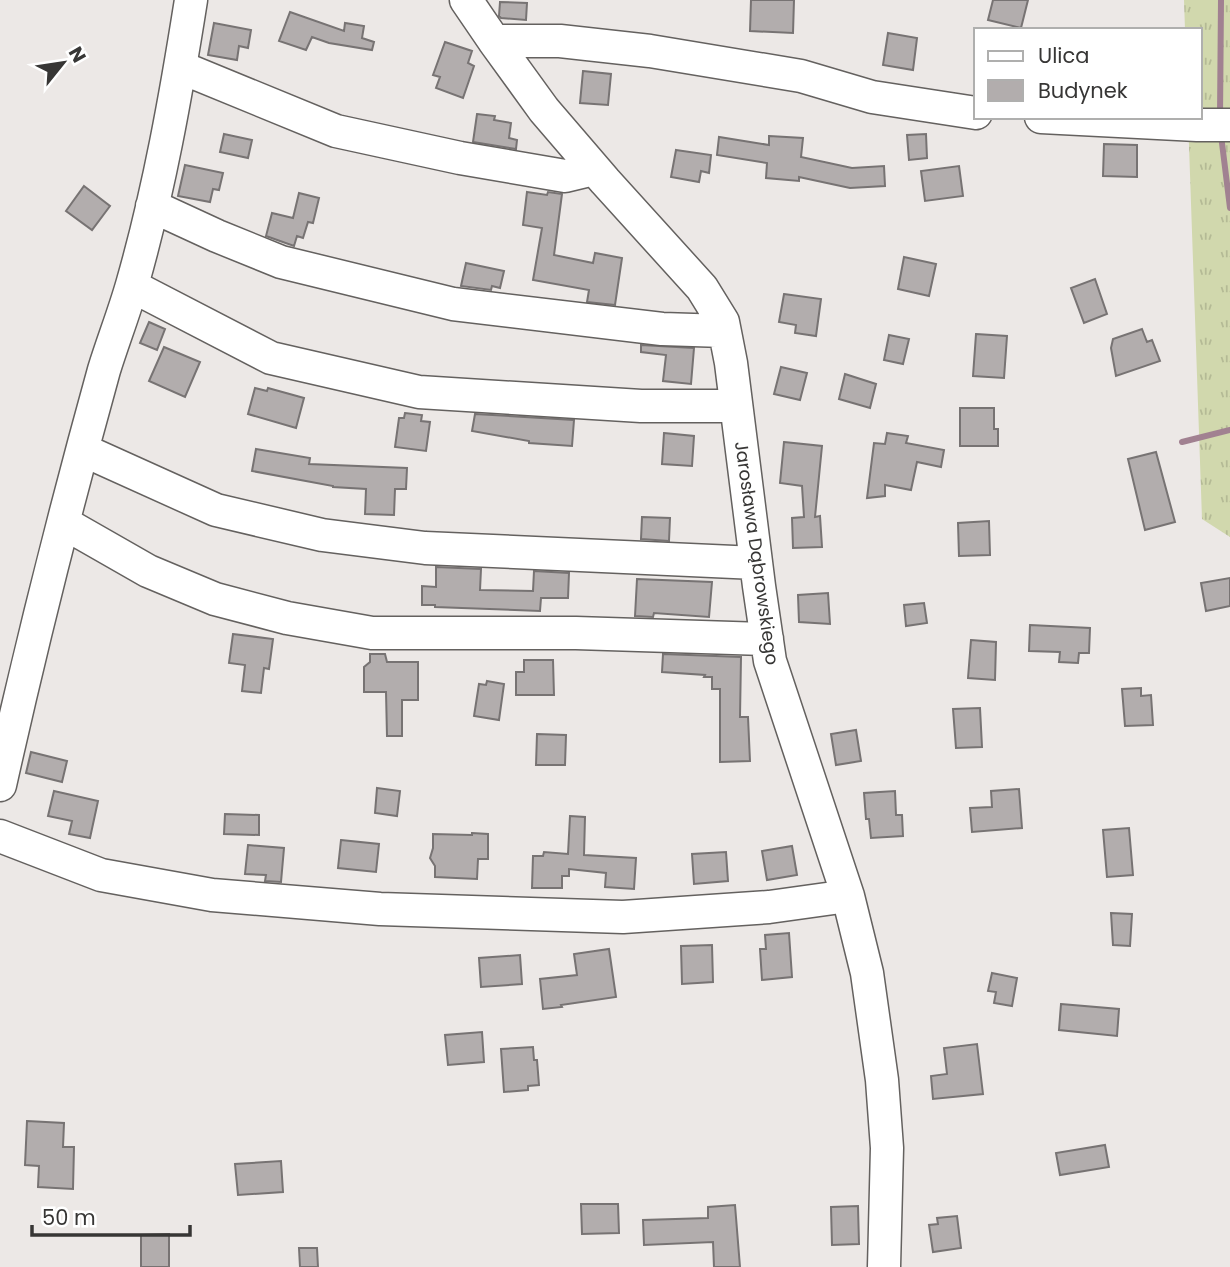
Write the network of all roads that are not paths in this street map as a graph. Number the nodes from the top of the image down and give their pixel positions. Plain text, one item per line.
1 (191, 0) edge
2 (466, 0) edge
3 (494, 41) junction
4 (180, 66) junction
5 (974, 113) edge
6 (1080, 119) edge
7 (1230, 125) edge
8 (594, 169) junction
9 (152, 206) junction
10 (132, 285) junction
11 (724, 331) junction
12 (736, 406) junction
13 (83, 450) junction
14 (64, 523) junction
15 (756, 563) junction
16 (767, 639) junction
17 (0, 785) edge
18 (0, 836) edge
19 (848, 896) junction
20 (884, 1267) edge

1 - 4 street
2 - 3 street, Jarosława Dąbrowskiego
3 - 5 street
3 - 8 street, Jarosława Dąbrowskiego
4 - 8 street
4 - 9 street
6 - 7 street
8 - 11 street, Jarosława Dąbrowskiego
9 - 10 street
9 - 11 street
10 - 12 street
10 - 13 street
11 - 12 street, Jarosława Dąbrowskiego
12 - 15 street, Jarosława Dąbrowskiego
13 - 14 street
13 - 15 street
14 - 16 street
14 - 17 street
15 - 16 street, Jarosława Dąbrowskiego
16 - 19 street, Jarosława Dąbrowskiego
18 - 19 street
19 - 20 street, Jarosława Dąbrowskiego

